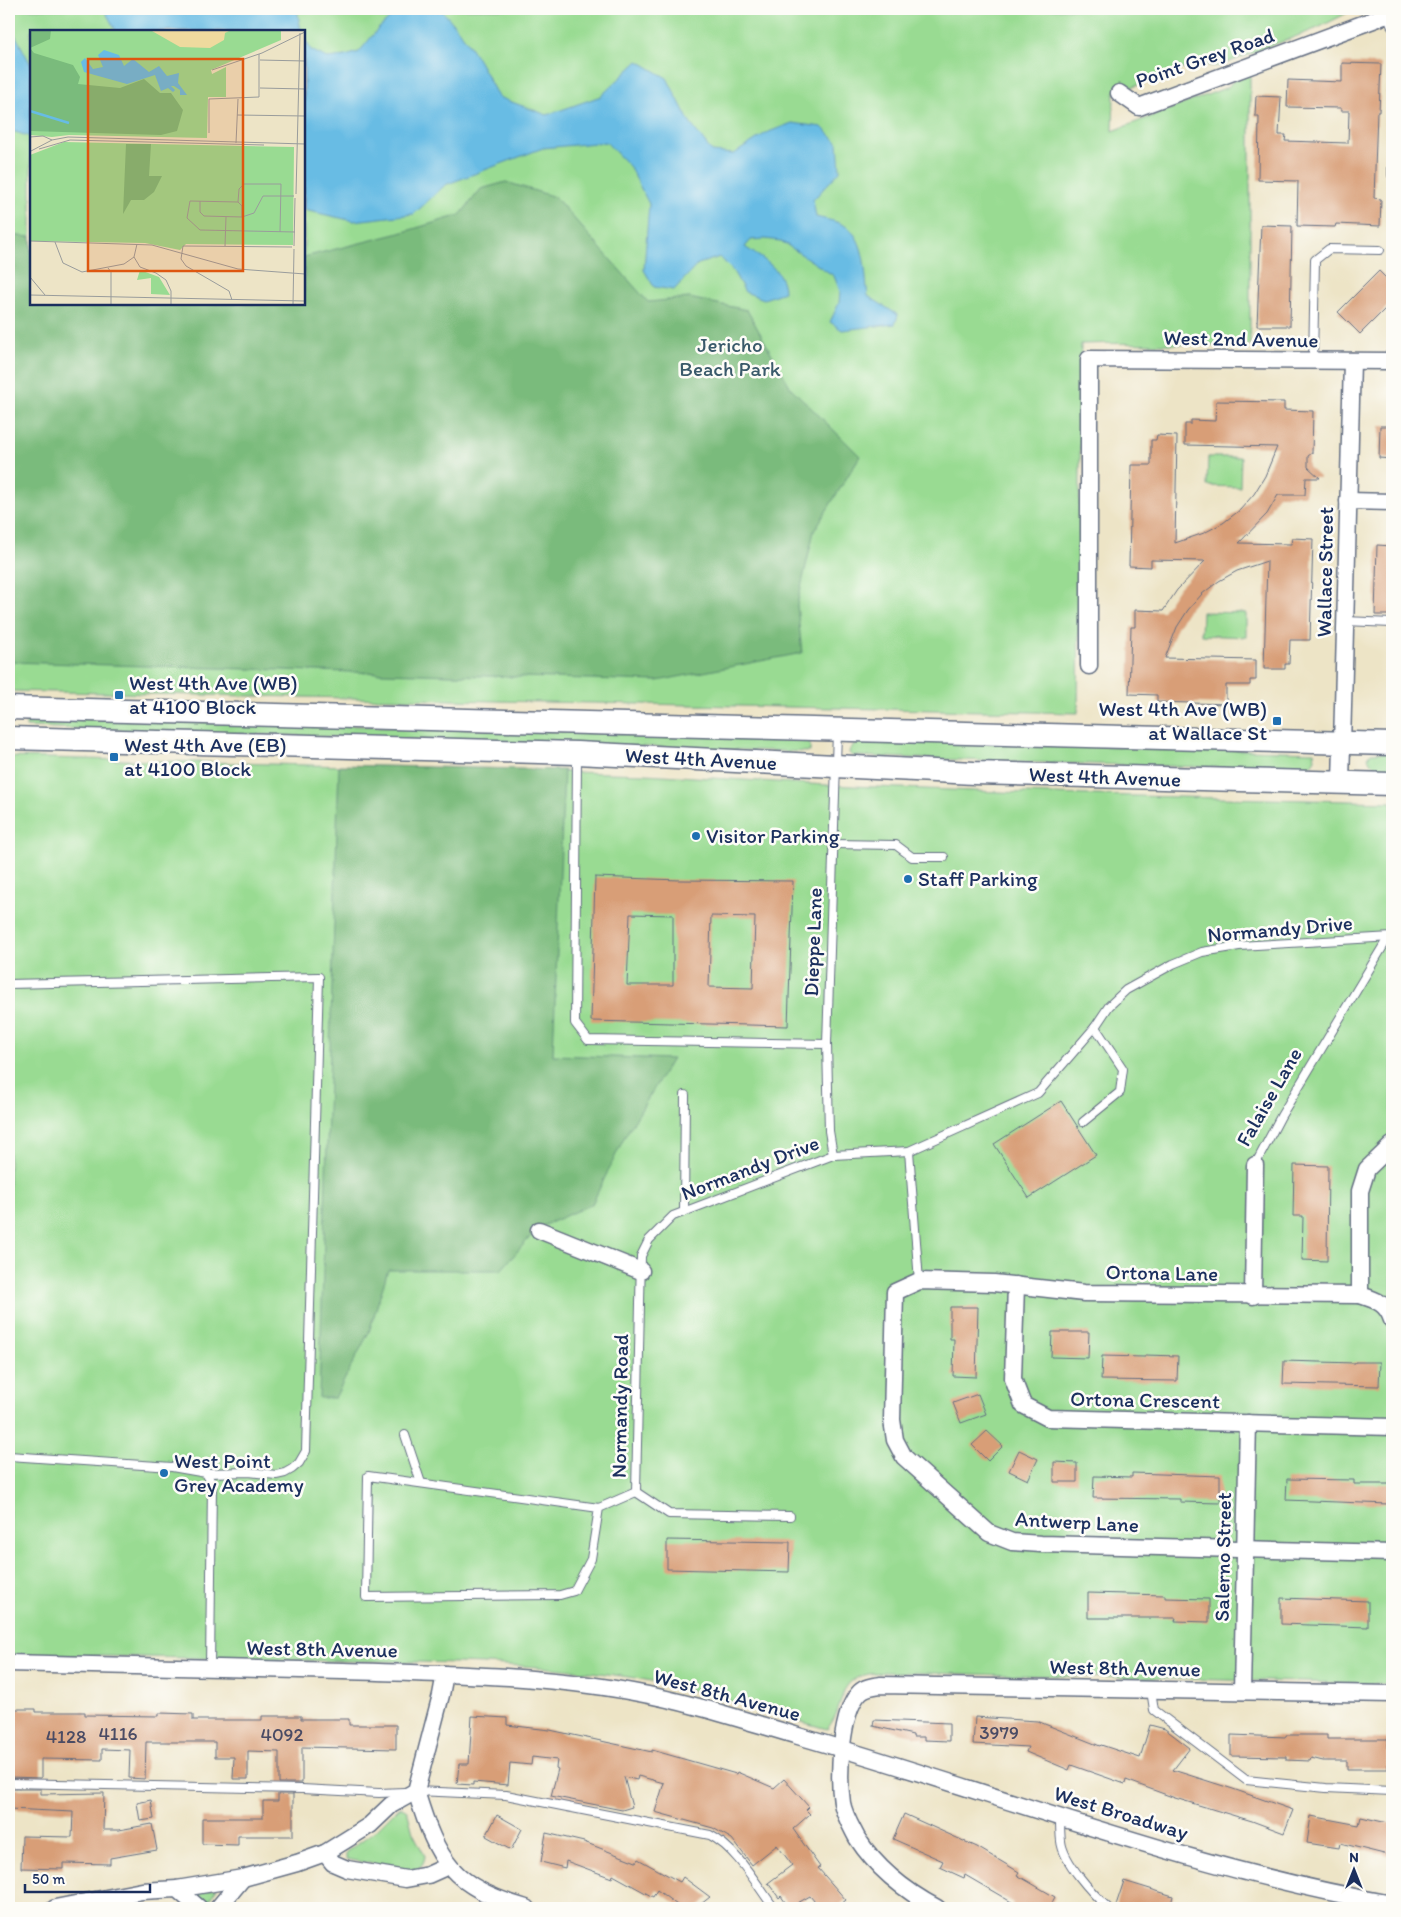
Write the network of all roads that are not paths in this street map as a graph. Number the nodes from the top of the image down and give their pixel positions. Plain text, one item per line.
1 (1390, 19) edge
2 (1119, 93) dead end
3 (1392, 93) edge
4 (1392, 175) edge
5 (1380, 250) dead end
6 (1313, 361) junction
7 (1352, 361) junction
8 (1392, 361) edge
9 (1348, 501) junction
10 (1392, 502) edge
11 (1345, 621) junction
12 (1392, 622) edge
13 (1089, 666) dead end
14 (9, 708) edge
15 (837, 730) junction
16 (9, 738) edge
17 (1342, 742) junction
18 (1392, 744) edge
19 (577, 753) junction
20 (836, 767) junction
21 (1341, 783) junction
22 (1392, 784) edge
23 (834, 844) junction
24 (944, 857) dead end
25 (1390, 938) edge
26 (9, 984) edge
27 (1095, 1027) junction
28 (827, 1044) junction
29 (686, 1095) dead end
30 (1083, 1122) dead end
31 (1392, 1145) edge
32 (909, 1151) junction
33 (833, 1155) junction
34 (1255, 1165) joint
35 (684, 1212) junction
36 (539, 1230) dead end
37 (641, 1264) junction
38 (919, 1281) junction
39 (1016, 1284) junction
40 (1360, 1295) junction
41 (1253, 1296) junction
42 (1392, 1320) edge
43 (1248, 1424) junction
44 (1392, 1427) edge
45 (405, 1434) dead end
46 (9, 1456) edge
47 (206, 1473) junction
48 (421, 1483) junction
49 (636, 1492) junction
50 (599, 1508) junction
51 (790, 1516) dead end
52 (1245, 1550) junction
53 (1392, 1553) edge
54 (9, 1663) edge
55 (210, 1668) junction
56 (445, 1674) junction
57 (1151, 1690) junction
58 (1242, 1691) junction
59 (1392, 1694) edge
60 (841, 1748) junction
61 (9, 1782) edge
62 (416, 1791) junction
63 (1392, 1791) edge
64 (1060, 1817) junction
65 (325, 1853) junction
66 (448, 1866) junction
67 (243, 1878) junction
68 (177, 1889) junction
69 (1392, 1904) edge
70 (55, 1908) edge
71 (199, 1908) edge
72 (218, 1908) edge
73 (526, 1908) edge
74 (774, 1908) edge
75 (937, 1908) edge
76 (1108, 1908) edge

1 - 2 street, Point Grey Road
3 - 4 lane
5 - 6 lane
6 - 7 street, West 2nd Avenue
6 - 13 street, West 2nd Avenue
7 - 8 street, West 2nd Avenue
7 - 9 street, Wallace Street
9 - 10 street
9 - 11 street, Wallace Street
11 - 12 lane
11 - 17 street, Wallace Street
14 - 15 main road, West 4th Avenue
15 - 17 main road, West 4th Avenue
15 - 20 lane, Dieppe Lane
16 - 19 main road, West 4th Avenue
17 - 18 main road, West 4th Avenue
17 - 21 street, Wallace Street
19 - 20 main road, West 4th Avenue
19 - 28 lane
20 - 21 main road, West 4th Avenue
20 - 23 lane, Dieppe Lane
21 - 22 main road, West 4th Avenue
23 - 24 lane
23 - 28 lane, Dieppe Lane
25 - 27 lane, Normandy Drive
25 - 34 lane, Falaise Lane
26 - 47 lane
27 - 30 lane
27 - 32 lane, Normandy Drive
28 - 33 lane, Dieppe Lane
29 - 35 lane
31 - 40 street
32 - 33 lane, Normandy Drive
32 - 38 lane
33 - 35 lane, Normandy Drive
34 - 41 street, Falaise Lane
35 - 37 lane, Normandy Drive
36 - 37 street
37 - 49 lane, Normandy Road
38 - 39 street, Ortona Lane
38 - 52 street, Antwerp Lane
39 - 41 street, Ortona Lane
39 - 43 street, Ortona Crescent
40 - 41 street, Ortona Lane
40 - 42 street, Ortona Lane
43 - 44 street, Ortona Crescent
43 - 52 street, Salerno Street
45 - 48 lane
46 - 47 lane
47 - 55 lane
48 - 50 lane, Normandy Road
48 - 50 lane, Normandy Road
49 - 50 lane, Normandy Road
49 - 51 lane
52 - 53 street, Antwerp Lane
52 - 58 street, Salerno Street
54 - 55 street, West 8th Avenue
55 - 56 street, West 8th Avenue
56 - 60 street, West 8th Avenue
56 - 62 street
57 - 58 street, West 8th Avenue
57 - 60 street, West 8th Avenue
57 - 63 lane
58 - 59 street, West 8th Avenue
60 - 64 street, West Broadway
60 - 75 street
61 - 62 lane
62 - 65 street
62 - 66 street
62 - 74 lane
64 - 69 street, West Broadway
64 - 76 lane
65 - 66 street
65 - 67 street
66 - 73 street
67 - 68 street
67 - 72 street
68 - 70 street
68 - 71 street

